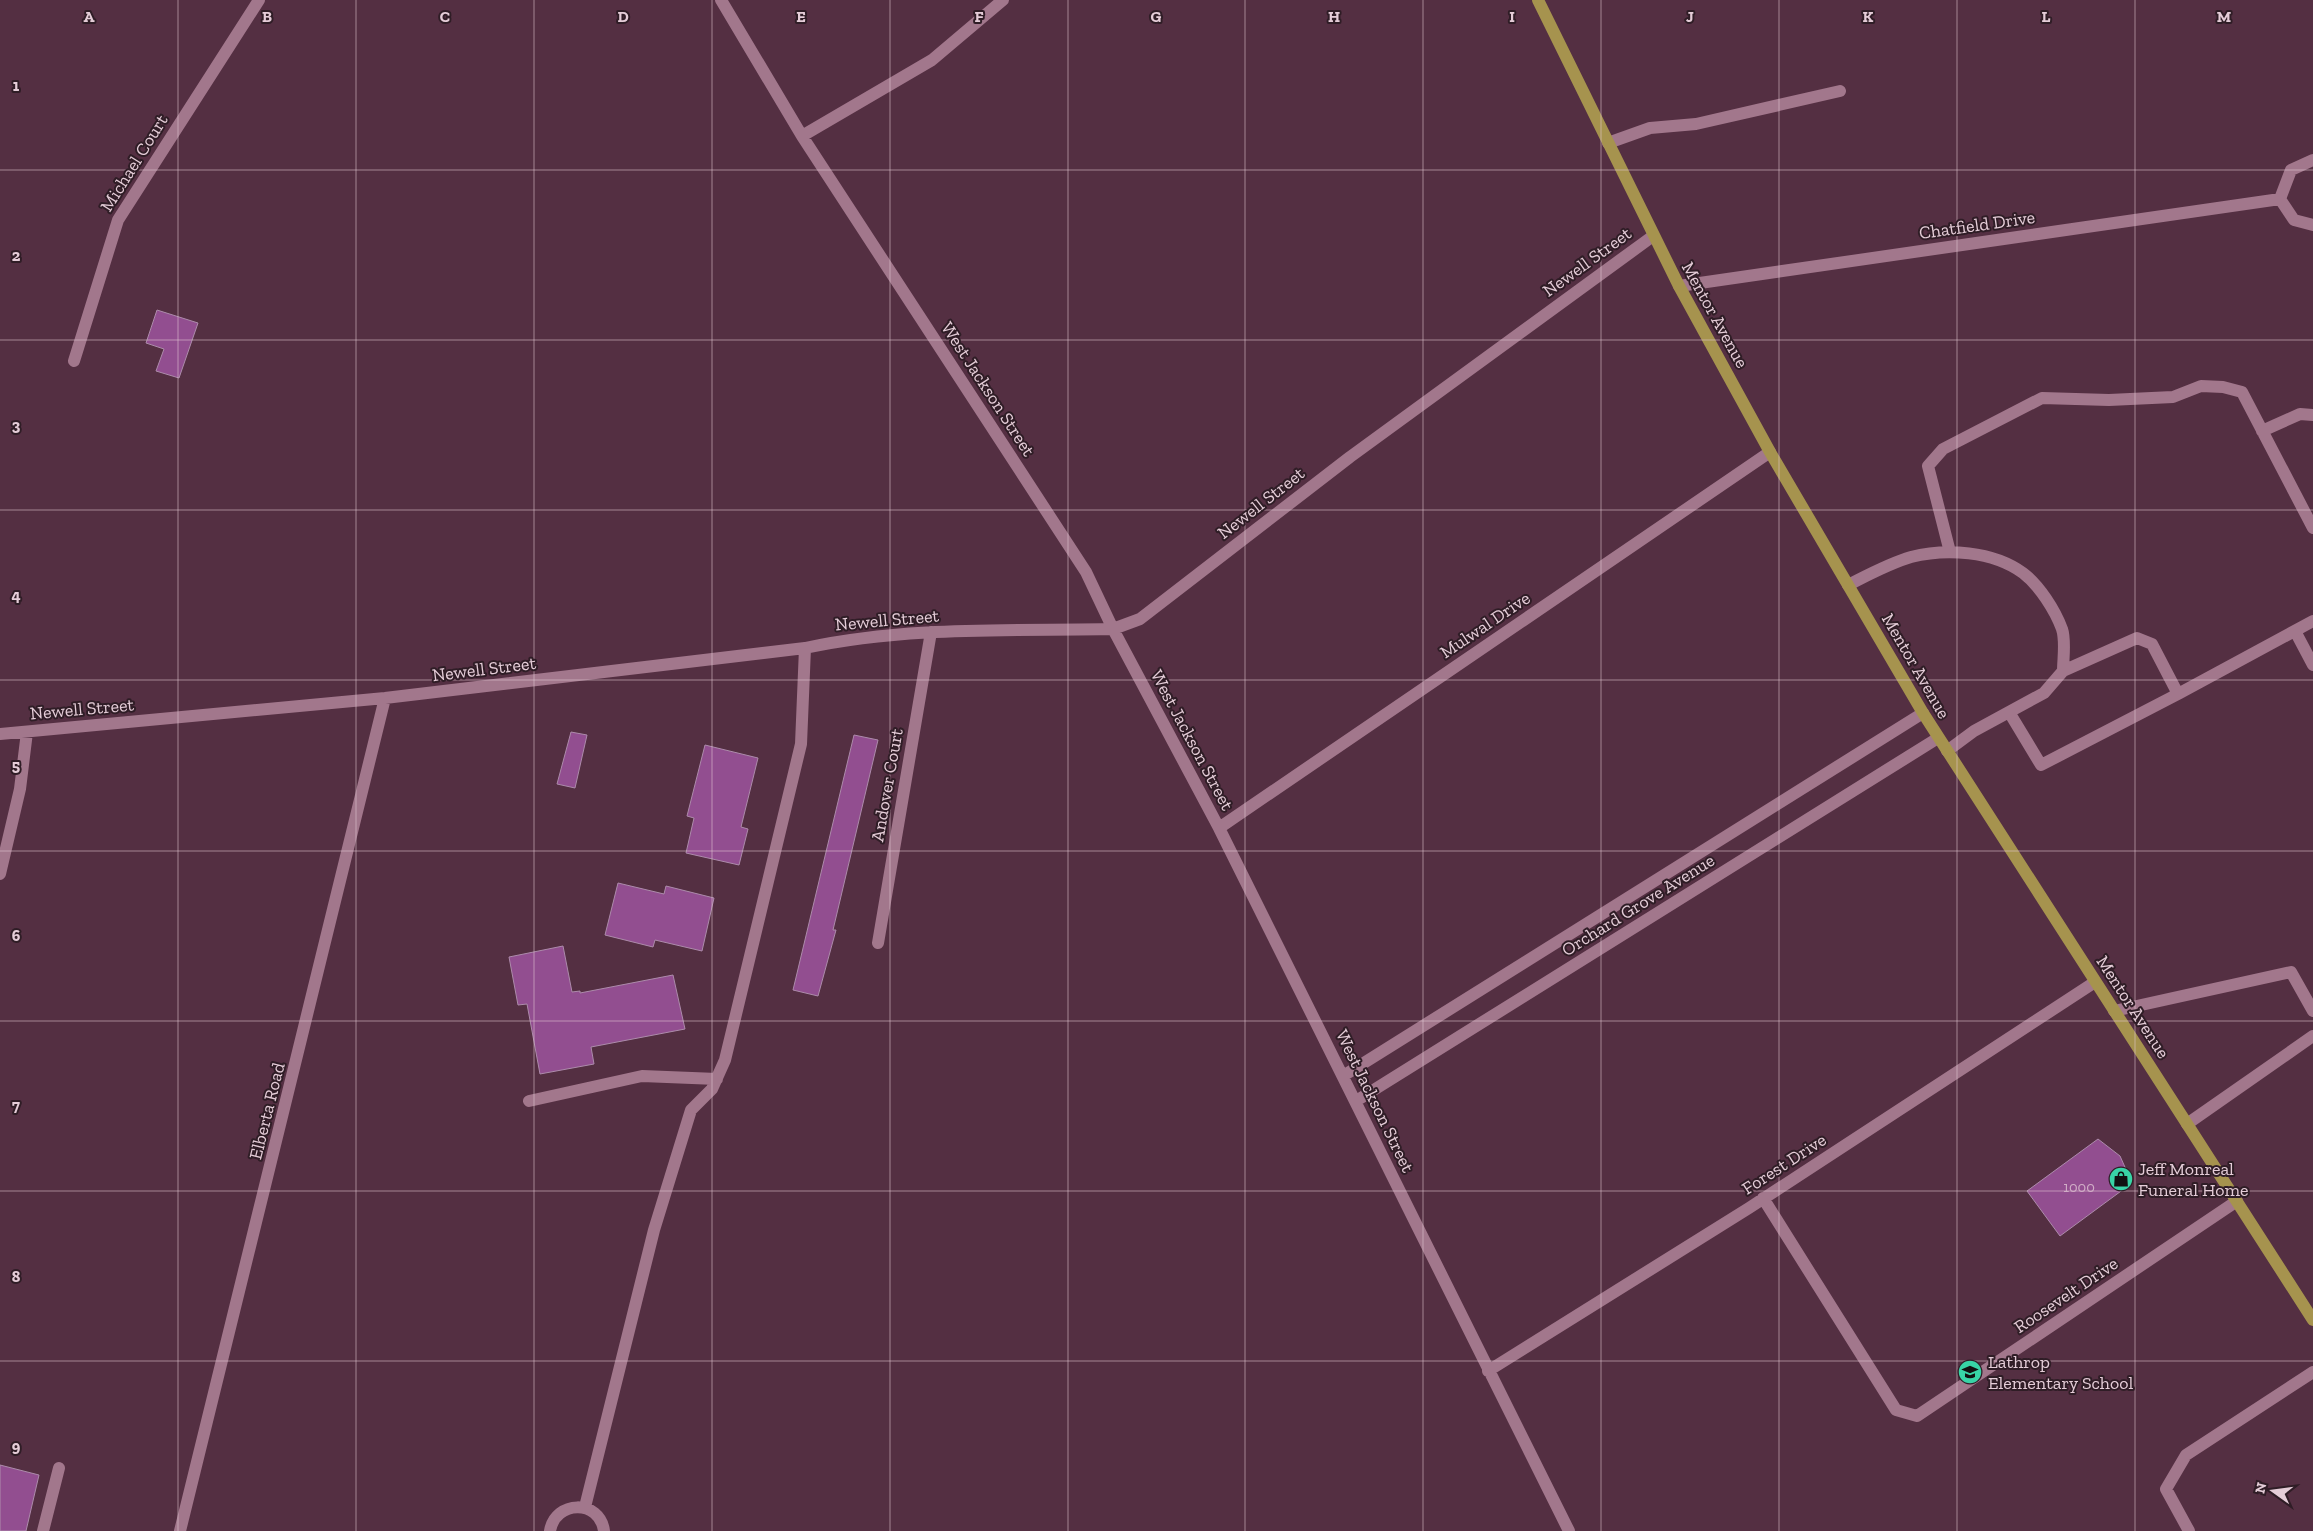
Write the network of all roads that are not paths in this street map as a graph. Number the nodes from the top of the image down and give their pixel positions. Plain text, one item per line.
1 (258, 0) edge
2 (721, 0) edge
3 (1003, 0) edge
4 (1538, 0) edge
5 (1840, 91) dead end
6 (802, 136) junction
7 (1608, 143) junction
8 (2313, 160) edge
9 (2280, 199) junction
10 (2313, 225) edge
11 (1653, 236) junction
12 (1679, 286) junction
13 (74, 361) dead end
14 (2313, 415) edge
15 (2262, 431) junction
16 (1770, 452) junction
17 (2313, 528) edge
18 (1950, 552) junction
19 (1848, 585) junction
20 (2313, 621) edge
21 (1113, 629) junction
22 (2295, 631) junction
23 (931, 632) junction
24 (805, 648) junction
25 (2313, 665) edge
26 (2063, 672) junction
27 (2178, 694) junction
28 (386, 698) junction
29 (2009, 712) junction
30 (1923, 713) junction
31 (26, 732) junction
32 (0, 734) edge
33 (1938, 738) junction
34 (1946, 751) junction
35 (1219, 828) junction
36 (0, 874) edge
37 (878, 943) dead end
38 (2096, 982) junction
39 (2114, 1011) junction
40 (2313, 1011) edge
41 (2313, 1036) edge
42 (1343, 1076) junction
43 (717, 1079) junction
44 (529, 1101) dead end
45 (1356, 1101) junction
46 (2187, 1124) junction
47 (1763, 1198) junction
48 (2237, 1201) junction
49 (2313, 1320) edge
50 (1488, 1371) junction
51 (2313, 1372) edge
52 (59, 1468) dead end
53 (585, 1507) junction
54 (43, 1531) edge
55 (180, 1531) edge
56 (550, 1531) edge
57 (604, 1531) edge
58 (1569, 1531) edge
59 (2189, 1531) edge

1 - 13 street, Michael Court
2 - 6 street, West Jackson Street
3 - 6 street
4 - 7 main road, Mentor Avenue
5 - 7 street
6 - 21 street, West Jackson Street
7 - 11 main road, Mentor Avenue
8 - 9 street
9 - 10 street
9 - 12 street, Chatfield Drive
11 - 12 main road, Mentor Avenue
11 - 21 street, Newell Street
12 - 16 main road, Mentor Avenue
14 - 15 street
15 - 17 street
15 - 18 street
16 - 19 main road, Mentor Avenue
16 - 35 street, Mulwal Drive
18 - 19 street
18 - 26 street
19 - 30 main road, Mentor Avenue
20 - 22 street
21 - 23 street, Newell Street
21 - 35 street, West Jackson Street
22 - 25 street
22 - 27 street
23 - 24 street, Newell Street
23 - 37 street, Andover Court
24 - 28 street, Newell Street
24 - 43 street
26 - 27 street
26 - 29 street
27 - 29 street
28 - 31 street, Newell Street
28 - 55 street, Elberta Road
29 - 34 street
30 - 33 main road, Mentor Avenue
30 - 42 street, Orchard Grove Avenue
31 - 32 street, Newell Street
31 - 36 street
33 - 34 main road, Mentor Avenue
33 - 45 street, Orchard Grove Avenue
34 - 38 main road, Mentor Avenue
35 - 42 street, West Jackson Street
38 - 39 main road, Mentor Avenue
38 - 47 street, Forest Drive
39 - 40 street
39 - 46 main road, Mentor Avenue
41 - 46 street
42 - 45 street, West Jackson Street
43 - 44 street
43 - 53 street
45 - 50 street, West Jackson Street
46 - 48 main road, Mentor Avenue
47 - 48 street, Roosevelt Drive
47 - 50 street, Forest Drive
48 - 49 main road, Mentor Avenue
50 - 58 street, West Jackson Street
51 - 59 street
52 - 54 street
53 - 56 street
53 - 57 street

